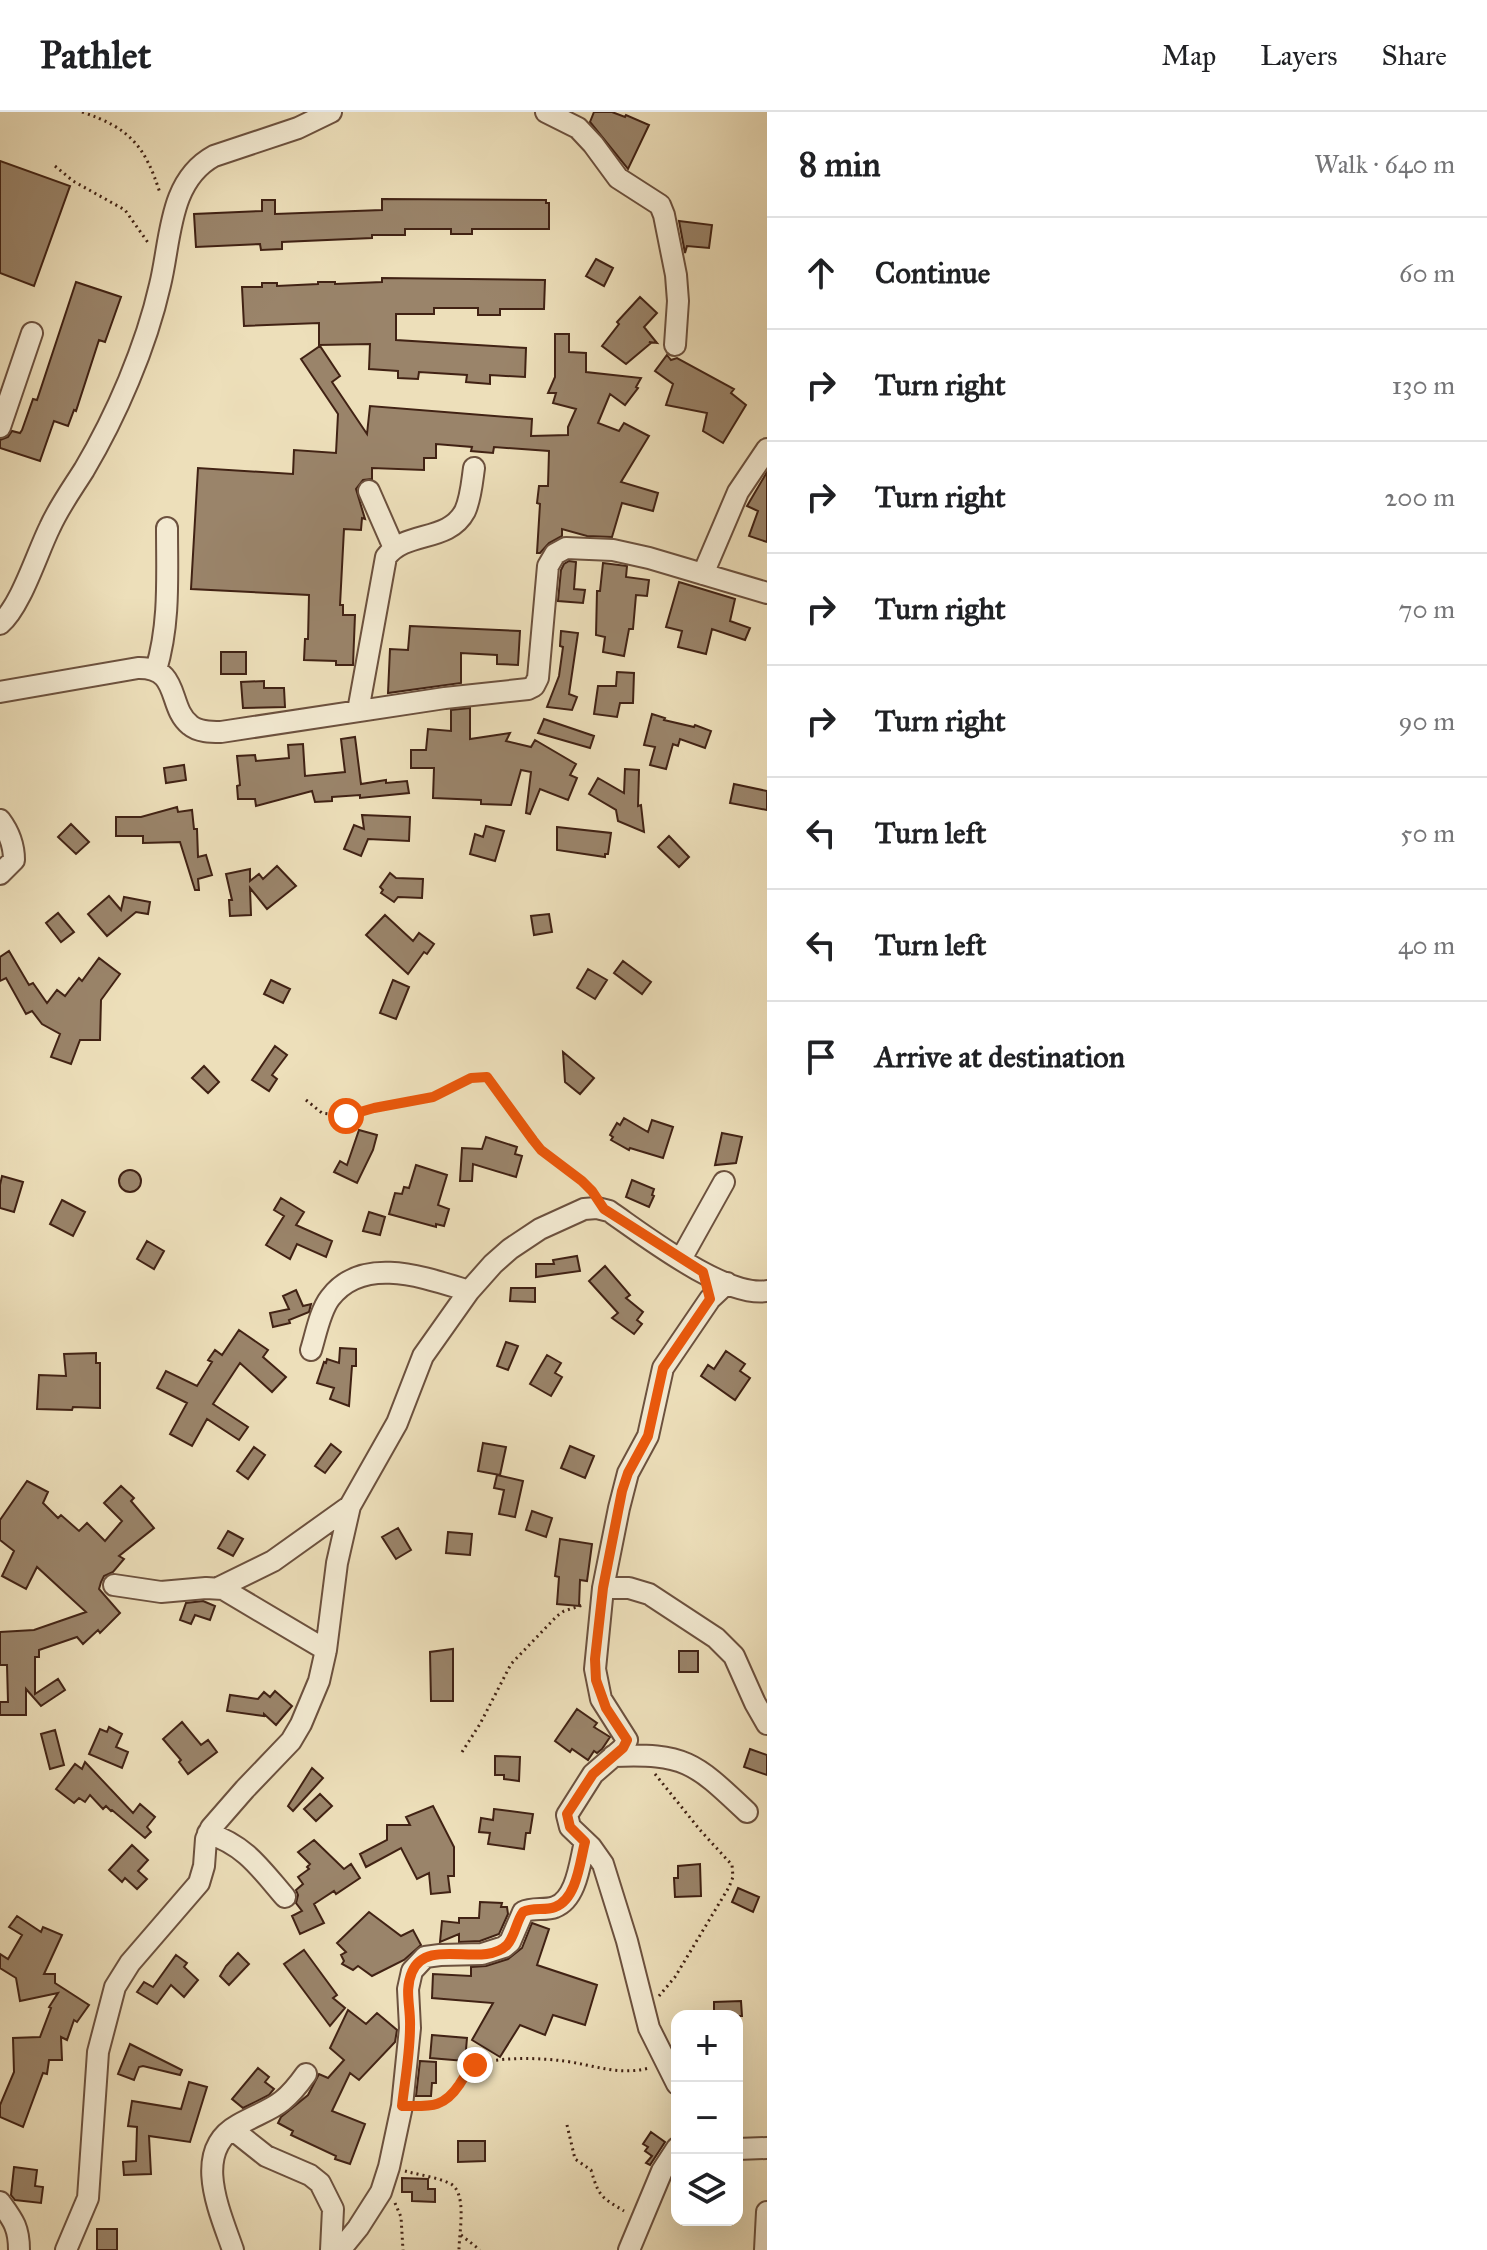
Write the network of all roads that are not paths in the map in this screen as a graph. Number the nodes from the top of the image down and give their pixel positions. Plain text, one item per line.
1 (331, 112) edge
2 (546, 112) edge
3 (32, 333) dead end
4 (675, 345) dead end
5 (0, 427) edge
6 (767, 449) edge
7 (474, 468) dead end
8 (369, 491) dead end
9 (167, 528) dead end
10 (394, 548) junction
11 (703, 574) junction
12 (767, 593) edge
13 (0, 624) edge
14 (156, 670) junction
15 (0, 692) edge
16 (358, 711) junction
17 (0, 820) edge
18 (0, 874) edge
19 (724, 1182) dead end
20 (681, 1259) junction
21 (703, 1272) junction
22 (727, 1283) junction
23 (469, 1291) junction
24 (767, 1291) edge
25 (710, 1299) junction
26 (311, 1350) dead end
27 (350, 1506) junction
28 (114, 1585) dead end
29 (218, 1588) junction
30 (603, 1588) junction
31 (326, 1650) junction
32 (767, 1724) edge
33 (613, 1756) junction
34 (747, 1812) dead end
35 (208, 1833) junction
36 (585, 1842) junction
37 (285, 1897) dead end
38 (306, 2074) dead end
39 (676, 2082) edge
40 (232, 2129) junction
41 (767, 2148) edge
42 (743, 2149) edge
43 (673, 2154) edge
44 (0, 2202) edge
45 (767, 2212) edge
46 (19, 2250) edge
47 (66, 2250) edge
48 (233, 2250) edge
49 (331, 2250) edge
50 (340, 2250) edge
51 (629, 2250) edge
52 (765, 2250) edge

1 - 13 street
2 - 4 street
3 - 5 street
6 - 11 street
7 - 10 street
8 - 10 street
9 - 14 street
10 - 16 street
11 - 12 street
11 - 16 street
14 - 15 street
14 - 16 street
17 - 18 street
19 - 20 street
20 - 21 street
20 - 23 street
21 - 22 street
21 - 25 street
22 - 24 street
22 - 25 street
23 - 26 street
23 - 27 street
25 - 30 street
27 - 29 street
27 - 31 street
28 - 29 street
29 - 31 street
30 - 32 street
30 - 33 street
31 - 35 street
33 - 34 street
33 - 36 street
35 - 37 street
35 - 47 street
36 - 39 street
36 - 50 street
38 - 40 street
40 - 48 street
40 - 49 street
41 - 42 street
43 - 51 street
44 - 46 street
45 - 52 street

